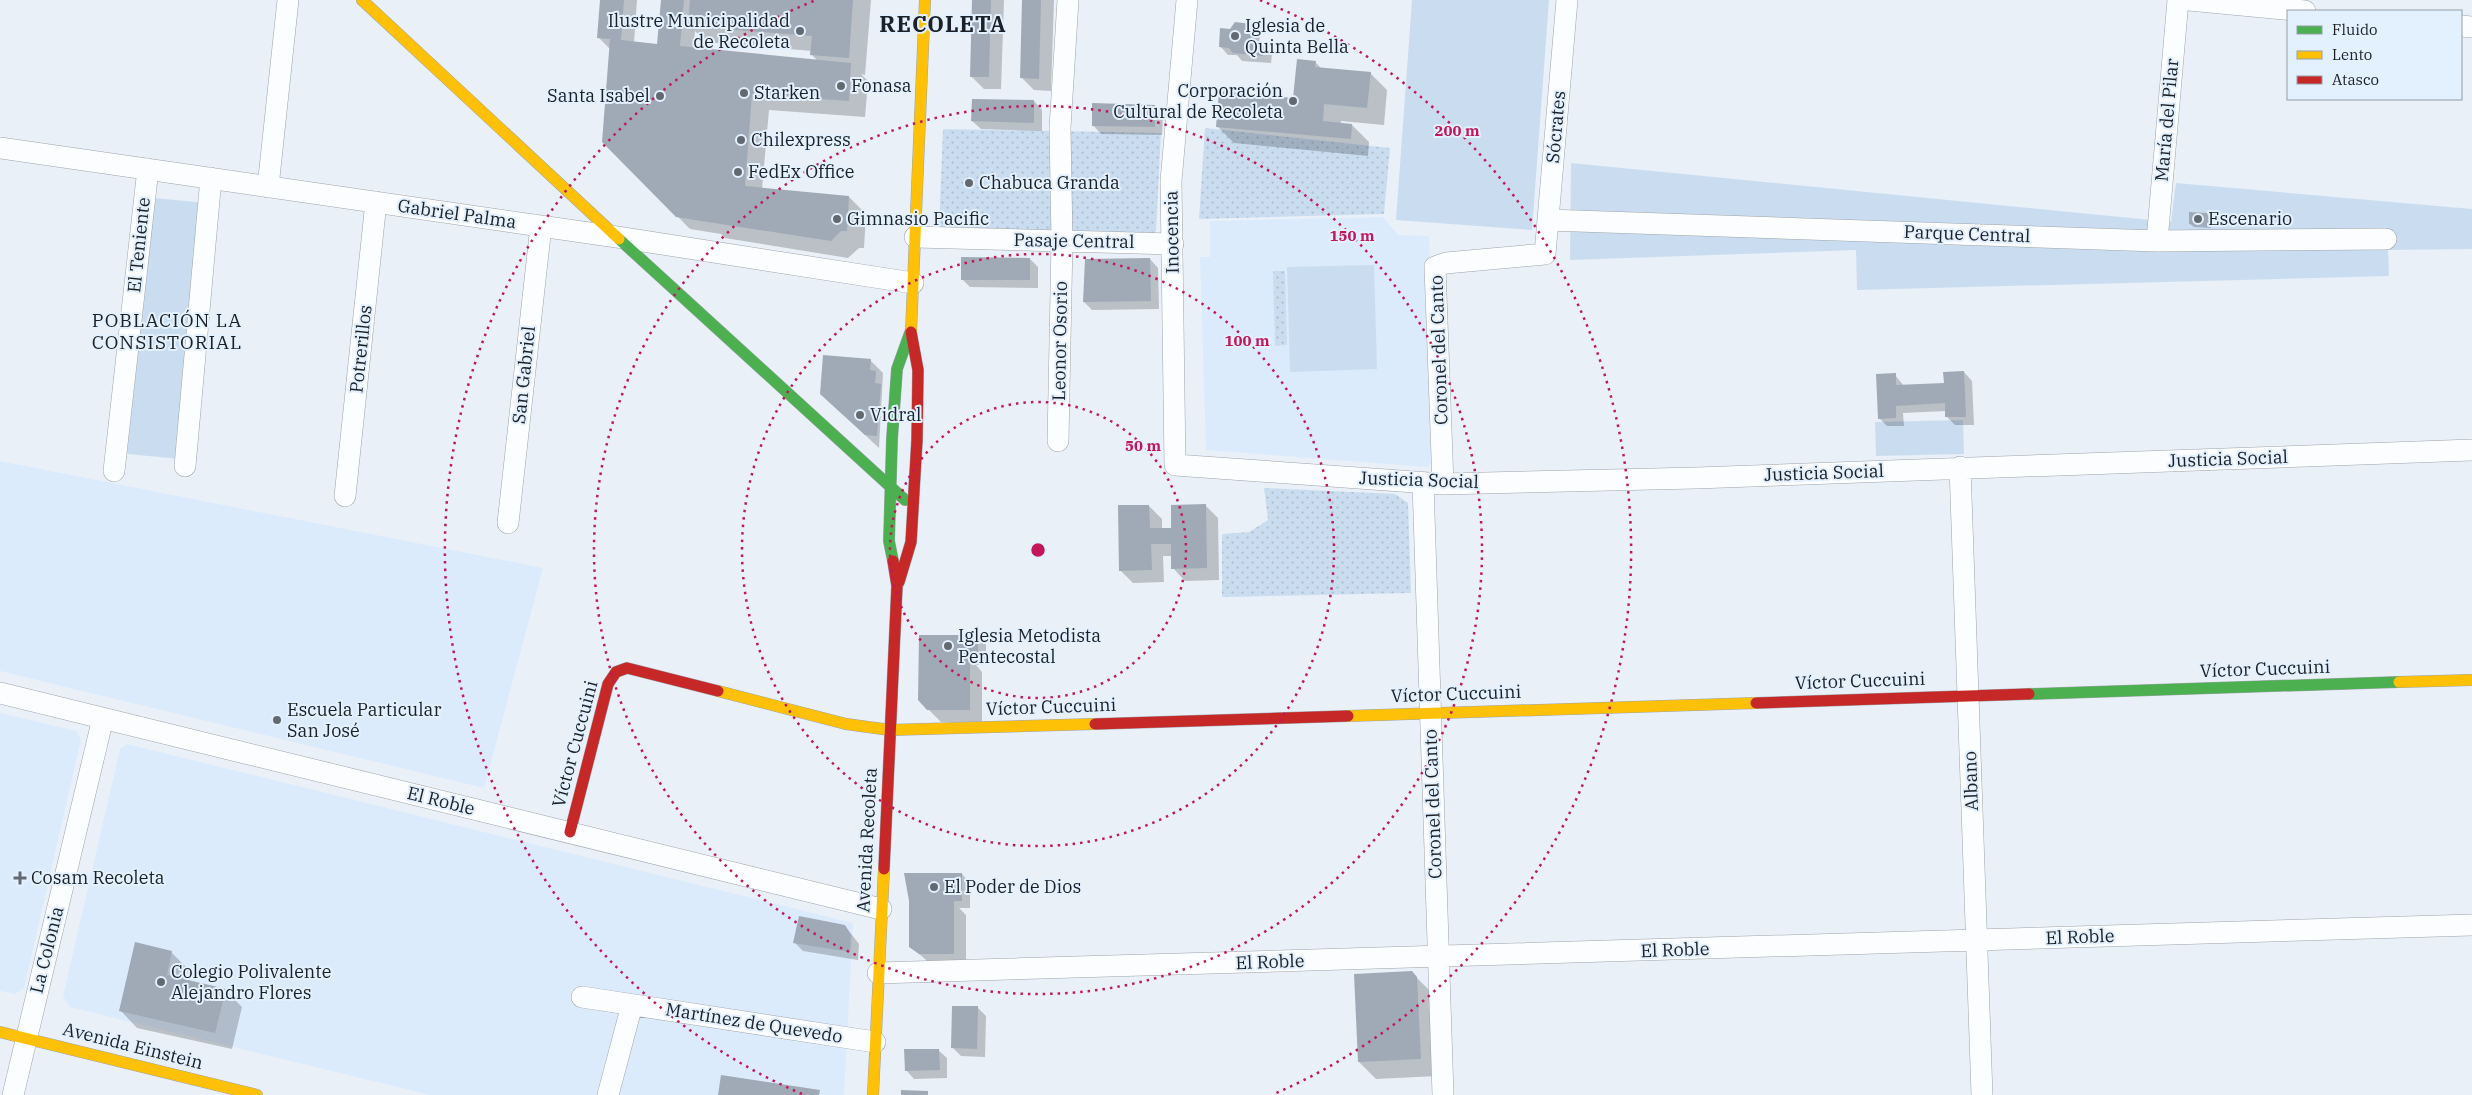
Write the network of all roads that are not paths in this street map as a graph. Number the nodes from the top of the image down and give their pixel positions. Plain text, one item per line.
1 (288, 0) edge
2 (362, 0) edge
3 (925, 0) edge
4 (1068, 0) edge
5 (1188, 0) edge
6 (1567, 0) edge
7 (2178, 0) edge
8 (2189, 0) edge
9 (2294, 10) edge
10 (0, 148) edge
11 (148, 169) junction
12 (211, 178) junction
13 (268, 187) junction
14 (376, 202) junction
15 (1548, 220) junction
16 (541, 226) junction
17 (617, 237) junction
18 (915, 237) junction
19 (2386, 239) dead end
20 (1062, 241) junction
21 (2156, 241) junction
22 (1173, 244) junction
23 (1545, 254) joint
24 (913, 283) junction
25 (910, 330) junction
26 (1058, 441) dead end
27 (2472, 450) edge
28 (1176, 465) joint
29 (185, 466) dead end
30 (1960, 467) junction
31 (114, 471) dead end
32 (1433, 483) junction
33 (890, 486) junction
34 (346, 496) dead end
35 (914, 509) junction
36 (508, 523) dead end
37 (897, 586) junction
38 (2472, 680) edge
39 (0, 693) edge
40 (1968, 695) junction
41 (1429, 712) junction
42 (103, 718) junction
43 (890, 730) junction
44 (570, 832) junction
45 (881, 909) junction
46 (2472, 925) edge
47 (1976, 940) junction
48 (1439, 957) junction
49 (878, 974) junction
50 (582, 997) dead end
51 (632, 1005) junction
52 (0, 1032) edge
53 (26, 1038) junction
54 (875, 1042) junction
55 (12, 1095) edge
56 (257, 1095) edge
57 (608, 1095) edge
58 (873, 1095) edge
59 (1443, 1095) edge
60 (1982, 1095) edge

1 - 13 street
2 - 17 main road
3 - 18 main road, Avenida Recoleta
4 - 20 street, Leonor Osorio
5 - 22 street, Inocencia
6 - 15 street, Sócrates
7 - 21 street, María del Pilar
8 - 9 street
10 - 11 street, Gabriel Palma
11 - 12 street, Gabriel Palma
11 - 31 street, El Teniente
12 - 13 street, Gabriel Palma
12 - 29 street
13 - 14 street, Gabriel Palma
14 - 16 street, Gabriel Palma
14 - 34 street, Potrerillos
15 - 21 street, Parque Central
15 - 23 street, Sócrates
16 - 17 street, Gabriel Palma
16 - 36 street, San Gabriel
17 - 24 street, Gabriel Palma
17 - 33 main road
18 - 20 street, Pasaje Central
18 - 24 main road, Avenida Recoleta
19 - 21 street, Parque Central
20 - 22 street, Pasaje Central
20 - 26 street, Leonor Osorio
22 - 28 street, Inocencia
23 - 32 street, Coronel del Canto
24 - 25 main road, Avenida Recoleta
25 - 33 main road, Avenida Recoleta
25 - 35 main road, Avenida Recoleta
27 - 30 street, Justicia Social
28 - 32 street, Justicia Social
30 - 32 street, Justicia Social
30 - 40 street, Albano
32 - 41 street, Coronel del Canto
33 - 35 main road
33 - 37 main road, Avenida Recoleta
35 - 37 main road, Avenida Recoleta
37 - 43 main road, Avenida Recoleta
38 - 40 main road, Víctor Cuccuini
39 - 42 street, El Roble
40 - 41 main road, Víctor Cuccuini
40 - 47 street, Albano
41 - 43 main road, Víctor Cuccuini
41 - 48 street, Coronel del Canto
42 - 44 street, El Roble
42 - 53 street, La Colonia
43 - 44 main road, Víctor Cuccuini
43 - 45 main road, Avenida Recoleta
44 - 45 street, El Roble
45 - 49 main road, Avenida Recoleta
46 - 47 street, El Roble
47 - 48 street, El Roble
47 - 60 street, Albano
48 - 49 street, El Roble
48 - 59 street, Coronel del Canto
49 - 54 main road, Avenida Recoleta
50 - 51 street, Martínez de Quevedo
51 - 54 street, Martínez de Quevedo
51 - 57 street
52 - 53 main road, Avenida Einstein
53 - 55 street, La Colonia
53 - 56 main road, Avenida Einstein
54 - 58 main road, Avenida Recoleta

